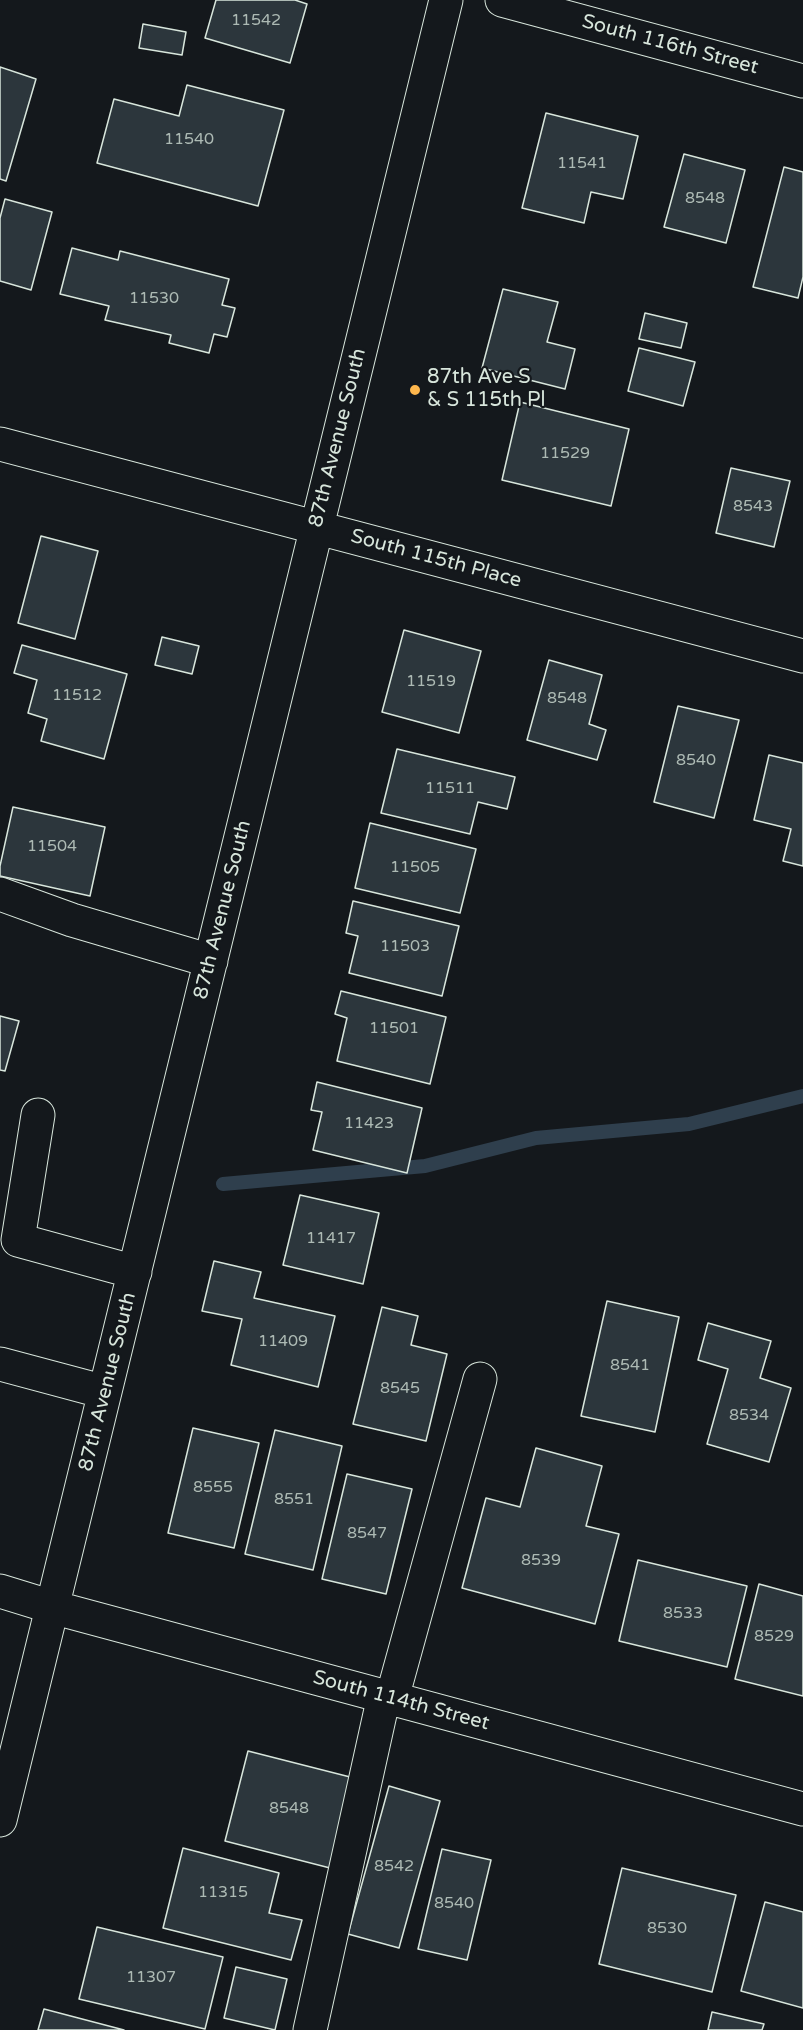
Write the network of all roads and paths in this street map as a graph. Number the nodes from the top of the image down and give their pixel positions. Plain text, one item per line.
1 (446, 0) edge
2 (502, 0) edge
3 (803, 81) edge
4 (0, 444) edge
5 (317, 527) junction
6 (803, 656) edge
7 (0, 894) edge
8 (211, 961) junction
9 (39, 1115) dead end
10 (135, 1272) junction
11 (0, 1364) edge
12 (480, 1378) dead end
13 (105, 1392) junction
14 (0, 1592) edge
15 (52, 1607) junction
16 (388, 1697) junction
17 (803, 1809) edge
18 (0, 1820) edge
19 (310, 2030) edge

1 - 5 street, 87th Avenue South
2 - 3 street, South 116th Street
4 - 5 street, South 115th Place
5 - 6 street, South 115th Place
5 - 8 street, 87th Avenue South
7 - 8 street
8 - 10 street, 87th Avenue South
9 - 10 street
10 - 13 street, 87th Avenue South
11 - 13 street
12 - 16 street
13 - 15 street, 87th Avenue South
14 - 15 street, South 114th Street
15 - 16 street, South 114th Street
15 - 18 street, 87th Avenue South
16 - 17 street, South 114th Street
16 - 19 street

